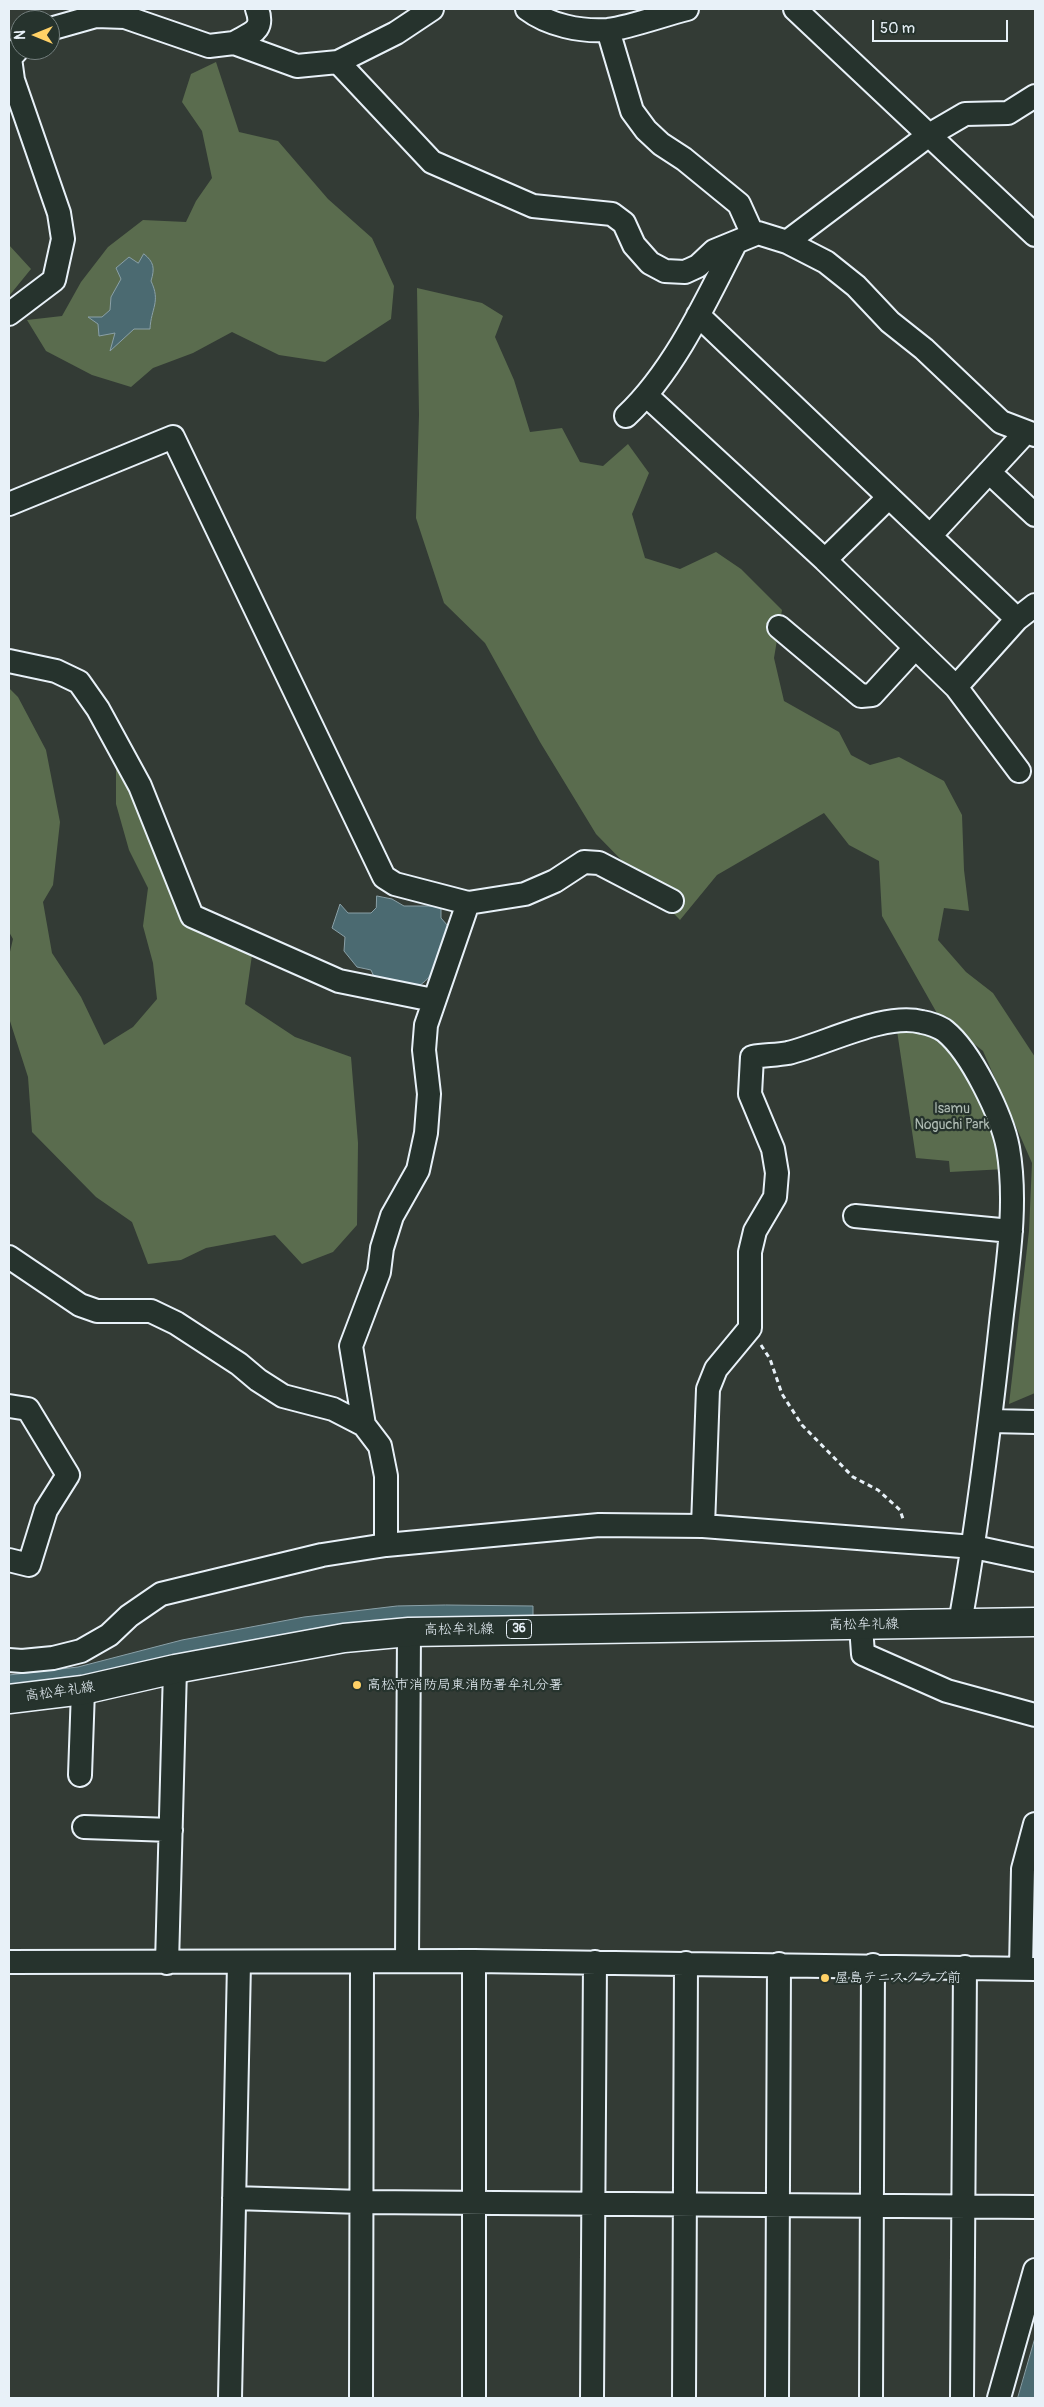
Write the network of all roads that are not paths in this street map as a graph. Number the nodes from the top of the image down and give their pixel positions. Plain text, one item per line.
1 (257, 9) edge
2 (432, 9) edge
3 (527, 9) edge
4 (687, 9) edge
5 (795, 9) edge
6 (60, 26) edge
7 (608, 30) junction
8 (234, 43) junction
9 (10, 60) edge
10 (338, 62) junction
11 (1035, 96) edge
12 (929, 135) junction
13 (1035, 235) edge
14 (744, 238) junction
15 (787, 242) junction
16 (9, 314) edge
17 (698, 315) junction
18 (647, 396) junction
19 (626, 416) dead end
20 (1031, 433) edge
21 (989, 472) junction
22 (889, 497) junction
23 (9, 504) edge
24 (1035, 516) edge
25 (930, 536) junction
26 (826, 560) junction
27 (1035, 605) edge
28 (1017, 619) junction
29 (779, 627) dead end
30 (915, 648) junction
31 (9, 661) edge
32 (956, 687) junction
33 (1019, 771) dead end
34 (672, 902) dead end
35 (468, 903) junction
36 (432, 1000) junction
37 (855, 1216) dead end
38 (1011, 1231) junction
39 (9, 1257) edge
40 (9, 1406) edge
41 (991, 1421) junction
42 (1035, 1422) edge
43 (364, 1425) junction
44 (703, 1526) junction
45 (386, 1544) junction
46 (974, 1547) junction
47 (9, 1560) edge
48 (1035, 1560) edge
49 (1035, 1622) edge
50 (960, 1623) junction
51 (861, 1626) junction
52 (409, 1632) junction
53 (9, 1660) edge
54 (174, 1669) junction
55 (83, 1690) junction
56 (9, 1699) edge
57 (1035, 1715) edge
58 (80, 1775) dead end
59 (84, 1827) dead end
60 (171, 1830) junction
61 (1034, 1833) edge
62 (474, 1960) junction
63 (407, 1961) junction
64 (9, 1962) edge
65 (239, 1962) junction
66 (362, 1962) junction
67 (595, 1962) junction
68 (167, 1963) junction
69 (686, 1963) junction
70 (779, 1964) junction
71 (874, 1965) junction
72 (965, 1967) junction
73 (1028, 1968) edge
74 (234, 2198) junction
75 (362, 2202) junction
76 (594, 2202) junction
77 (474, 2203) junction
78 (685, 2204) junction
79 (778, 2205) junction
80 (872, 2205) junction
81 (1035, 2206) edge
82 (964, 2207) junction
83 (1035, 2270) edge
84 (230, 2398) edge
85 (361, 2398) edge
86 (474, 2398) edge
87 (592, 2398) edge
88 (684, 2398) edge
89 (777, 2398) edge
90 (871, 2398) edge
91 (962, 2398) edge
92 (999, 2398) edge

1 - 8 street
2 - 10 street
3 - 7 street
4 - 7 street
5 - 12 street
6 - 8 street
7 - 14 street
8 - 10 street
9 - 16 street
10 - 14 street
11 - 12 street
12 - 13 street
12 - 15 street
14 - 15 street
14 - 17 street
15 - 20 street
17 - 18 street
17 - 22 street
18 - 19 street
18 - 26 street
20 - 21 street
21 - 24 street
21 - 25 street
22 - 25 street
22 - 26 street
23 - 35 street
25 - 28 street
26 - 30 street
27 - 28 street
28 - 32 street
29 - 30 street
30 - 32 street
31 - 36 street
32 - 33 street
34 - 35 street
35 - 36 street
36 - 43 street
37 - 38 street
38 - 41 street
38 - 44 street
39 - 43 street
40 - 47 street
41 - 42 street
41 - 46 street
43 - 45 street
44 - 45 street
44 - 46 street
45 - 53 street
46 - 48 street
46 - 50 street
49 - 50 main road, 高松牟礼線 / 36
50 - 51 main road, 高松牟礼線 / 36
51 - 52 main road, 高松牟礼線 / 36
51 - 57 street
52 - 54 main road, 高松牟礼線 / 36
52 - 63 street
54 - 55 main road, 高松牟礼線 / 36
54 - 60 street
55 - 56 main road, 高松牟礼線 / 36
55 - 58 street
59 - 60 street
60 - 68 street
61 - 73 street
62 - 63 street
62 - 67 street
62 - 77 street
63 - 66 street
64 - 68 street
65 - 66 street
65 - 68 street
65 - 74 street
66 - 75 street
67 - 69 street
67 - 76 street
69 - 70 street
69 - 78 street
70 - 71 street
70 - 79 street
71 - 72 street
71 - 80 street
72 - 73 street
72 - 82 street
74 - 75 street
74 - 84 street
75 - 77 street
75 - 85 street
76 - 77 street
76 - 78 street
76 - 87 street
77 - 86 street
78 - 79 street
78 - 88 street
79 - 80 street
79 - 89 street
80 - 82 street
80 - 90 street
81 - 82 street
82 - 91 street
83 - 92 street

